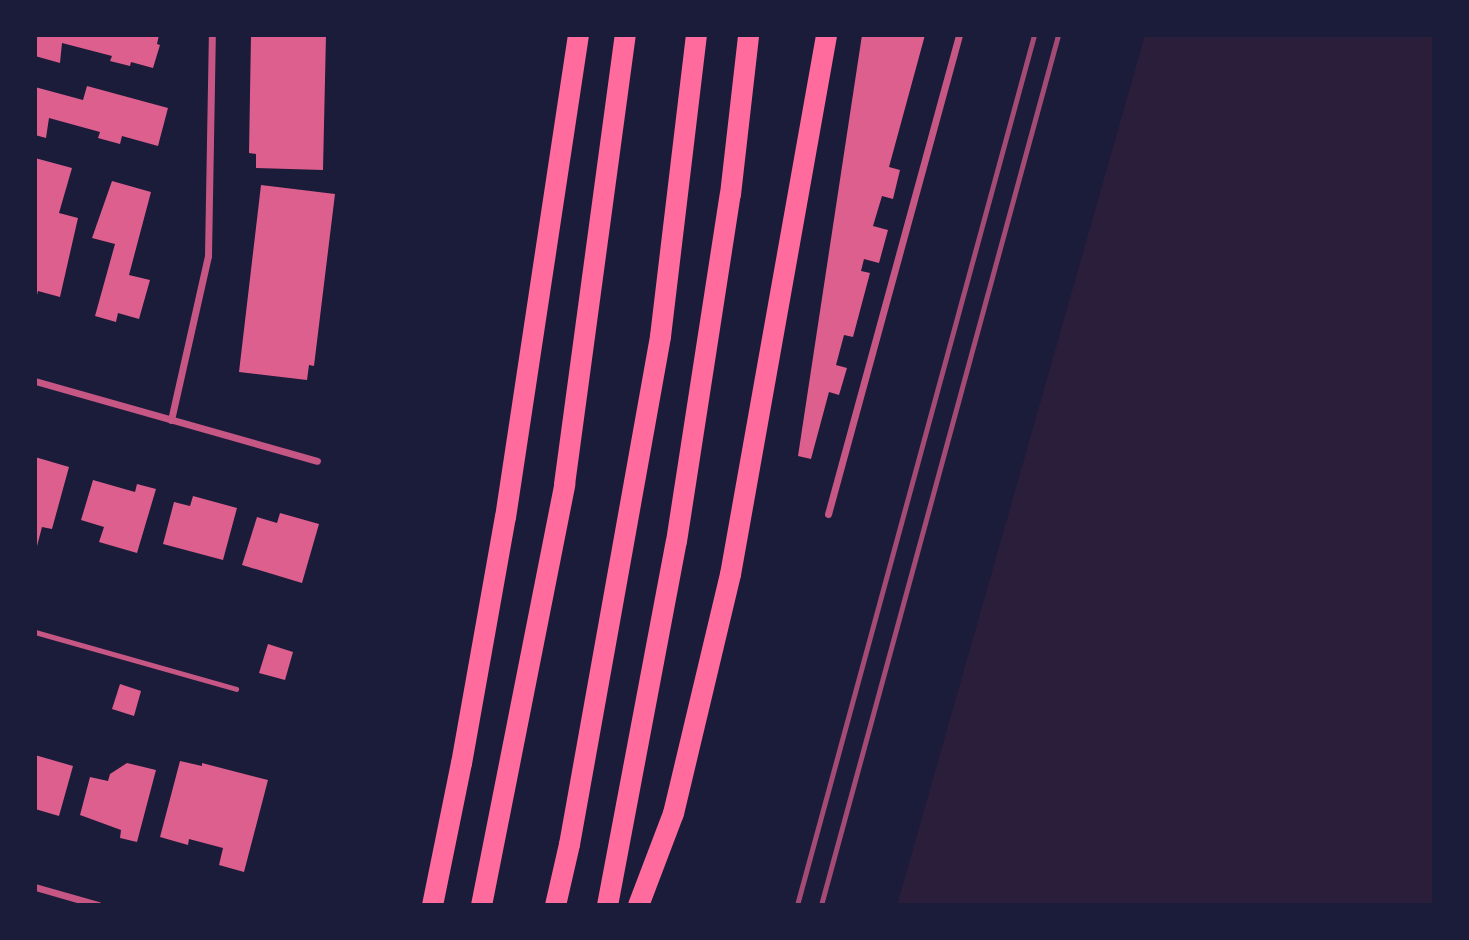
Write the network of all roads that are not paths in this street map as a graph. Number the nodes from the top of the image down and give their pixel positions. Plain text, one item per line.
1 (212, 35) edge
2 (569, 35) edge
3 (578, 35) edge
4 (625, 35) edge
5 (695, 35) edge
6 (748, 35) edge
7 (827, 35) edge
8 (959, 35) edge
9 (572, 84) junction
10 (35, 381) edge
11 (171, 420) junction
12 (317, 461) dead end
13 (828, 514) dead end
14 (35, 632) edge
15 (236, 689) dead end
16 (35, 887) edge
17 (98, 905) edge
18 (432, 905) edge
19 (481, 905) edge
20 (555, 905) edge
21 (607, 905) edge
22 (638, 905) edge

1 - 11 street
2 - 9 highway
3 - 9 highway
4 - 19 highway
5 - 20 highway
6 - 21 highway
7 - 22 highway
8 - 13 street
9 - 18 highway
10 - 11 street
11 - 12 street
14 - 15 lane
16 - 17 street

